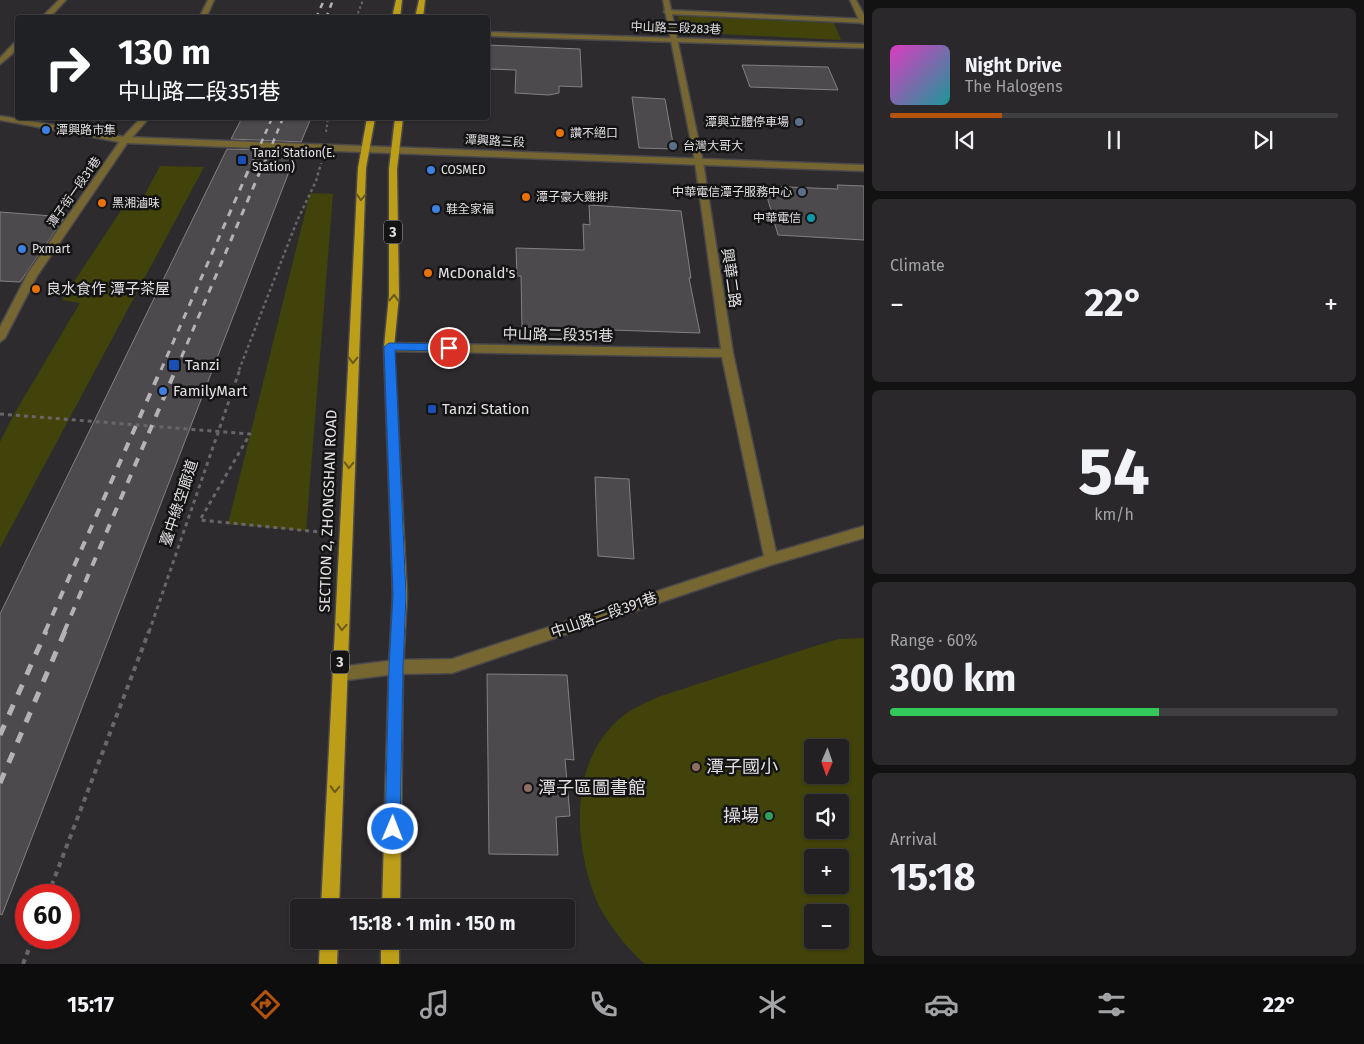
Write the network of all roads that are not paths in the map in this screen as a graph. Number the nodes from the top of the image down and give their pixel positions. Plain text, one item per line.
1 (63, 0) edge
2 (211, 0) edge
3 (399, 0) edge
4 (422, 0) edge
5 (666, 0) edge
6 (853, 0) edge
7 (668, 12) junction
8 (47, 15) edge
9 (204, 15) edge
10 (396, 15) edge
11 (420, 15) edge
12 (864, 21) edge
13 (490, 34) edge
14 (673, 38) junction
15 (864, 46) edge
16 (15, 47) edge
17 (0, 62) edge
18 (0, 118) edge
19 (143, 120) edge
20 (371, 120) edge
21 (399, 120) edge
22 (125, 140) junction
23 (365, 149) junction
24 (396, 150) junction
25 (699, 162) junction
26 (864, 168) edge
27 (0, 338) edge
28 (389, 347) junction
29 (727, 353) junction
30 (864, 532) edge
31 (771, 559) junction
32 (396, 667) junction
33 (339, 674) junction
34 (330, 899) edge
35 (391, 899) edge
36 (329, 949) edge
37 (390, 949) edge
38 (328, 964) edge
39 (390, 964) edge

1 - 8 street
2 - 9 street
3 - 10 main road
4 - 11 main road
5 - 7 street, 興華二路
6 - 12 street
7 - 12 street
7 - 14 street, 興華二路
13 - 14 street, 中山路二段283巷
14 - 15 street, 中山路二段283巷
14 - 25 street, 興華二路
16 - 17 street
18 - 22 street, 潭興路三段
19 - 22 street, 潭子街一段31巷
20 - 23 main road, SECTION 2, ZHONGSHAN ROAD / 3
21 - 24 main road, 3
22 - 23 street, 潭興路三段
22 - 27 street, 潭子街一段31巷
23 - 24 street, 潭興路三段
23 -> 33 main road, SECTION 2, ZHONGSHAN ROAD / 3
24 - 25 street, 潭興路三段
28 -> 24 main road, 3
25 - 26 street, 潭興路三段
25 - 29 street, 興華二路
28 - 29 street, 中山路二段351巷
28 - 32 main road, 3
29 - 31 street, 興華二路
30 - 31 street, 中山路二段391巷
31 - 32 street, 中山路二段391巷
32 - 33 street, 中山路二段391巷
32 - 35 main road, 3
33 -> 34 main road, SECTION 2, ZHONGSHAN ROAD / 3
36 - 38 main road
37 - 39 main road

